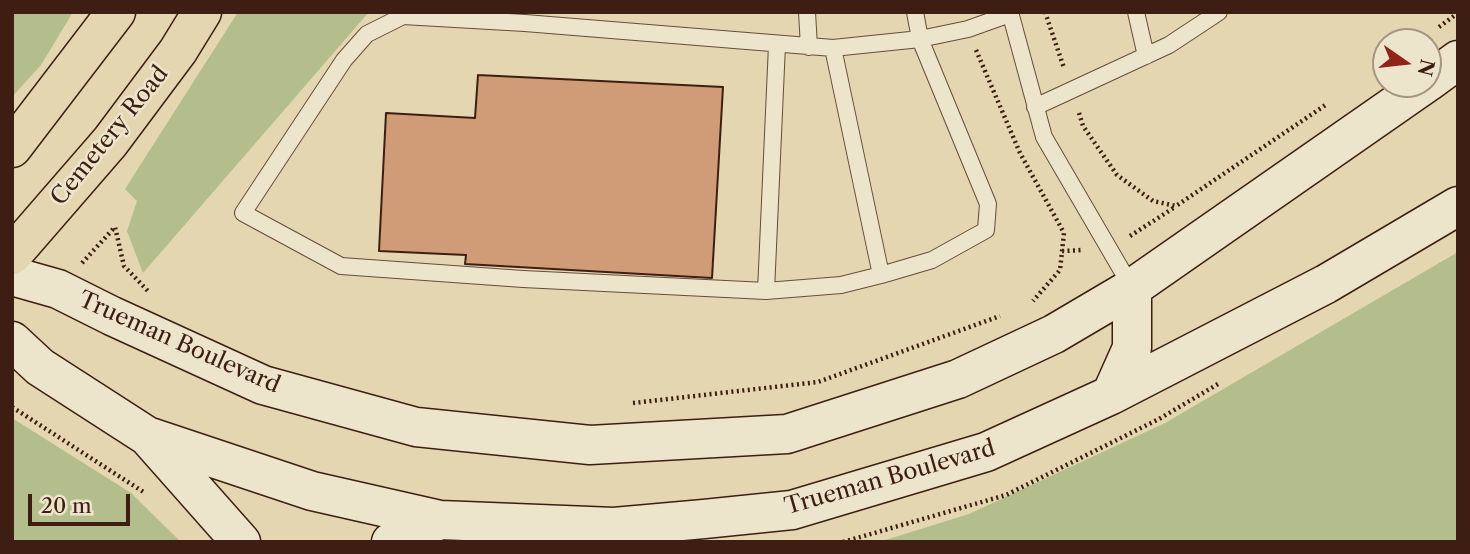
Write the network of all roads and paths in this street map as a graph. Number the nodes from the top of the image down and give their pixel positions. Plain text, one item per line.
1 (116, 12) edge
2 (202, 12) edge
3 (807, 12) edge
4 (915, 12) edge
5 (1045, 12) edge
6 (1136, 12) edge
7 (1219, 12) edge
8 (1010, 13) edge
9 (919, 39) junction
10 (777, 45) junction
11 (809, 47) junction
12 (833, 48) junction
13 (1146, 55) junction
14 (1458, 60) edge
15 (1442, 72) edge
16 (1071, 89) junction
17 (1404, 98) edge
18 (1331, 102) dead end
19 (1035, 107) junction
20 (12, 148) edge
21 (1458, 206) edge
22 (12, 255) edge
23 (881, 275) junction
24 (12, 276) edge
25 (1132, 288) junction
26 (766, 291) junction
27 (12, 341) edge
28 (1111, 395) junction
29 (12, 407) edge
30 (147, 436) junction
31 (152, 499) dead end
32 (440, 520) junction
33 (242, 542) edge
34 (391, 542) edge

1 - 20 main road
2 - 22 main road, Cemetery Road
3 - 11 lane
4 - 9 lane
5 - 16 path
6 - 13 lane
7 - 13 lane
8 - 9 lane
8 - 19 lane
9 - 12 lane
9 - 23 lane
10 - 11 lane
10 - 26 lane
10 - 26 lane
11 - 12 lane
12 - 23 lane
13 - 16 lane
14 - 15 main road, Trueman Boulevard
16 - 18 path
16 - 19 lane
17 - 25 main road, Trueman Boulevard
19 - 25 lane
21 - 28 main road, Trueman Boulevard
23 - 26 lane
24 - 25 main road, Trueman Boulevard
25 - 28 main road
27 - 30 main road, Trueman Boulevard
28 - 32 main road, Trueman Boulevard
29 - 31 path
30 - 32 main road, Trueman Boulevard
30 - 33 main road
32 - 34 main road

